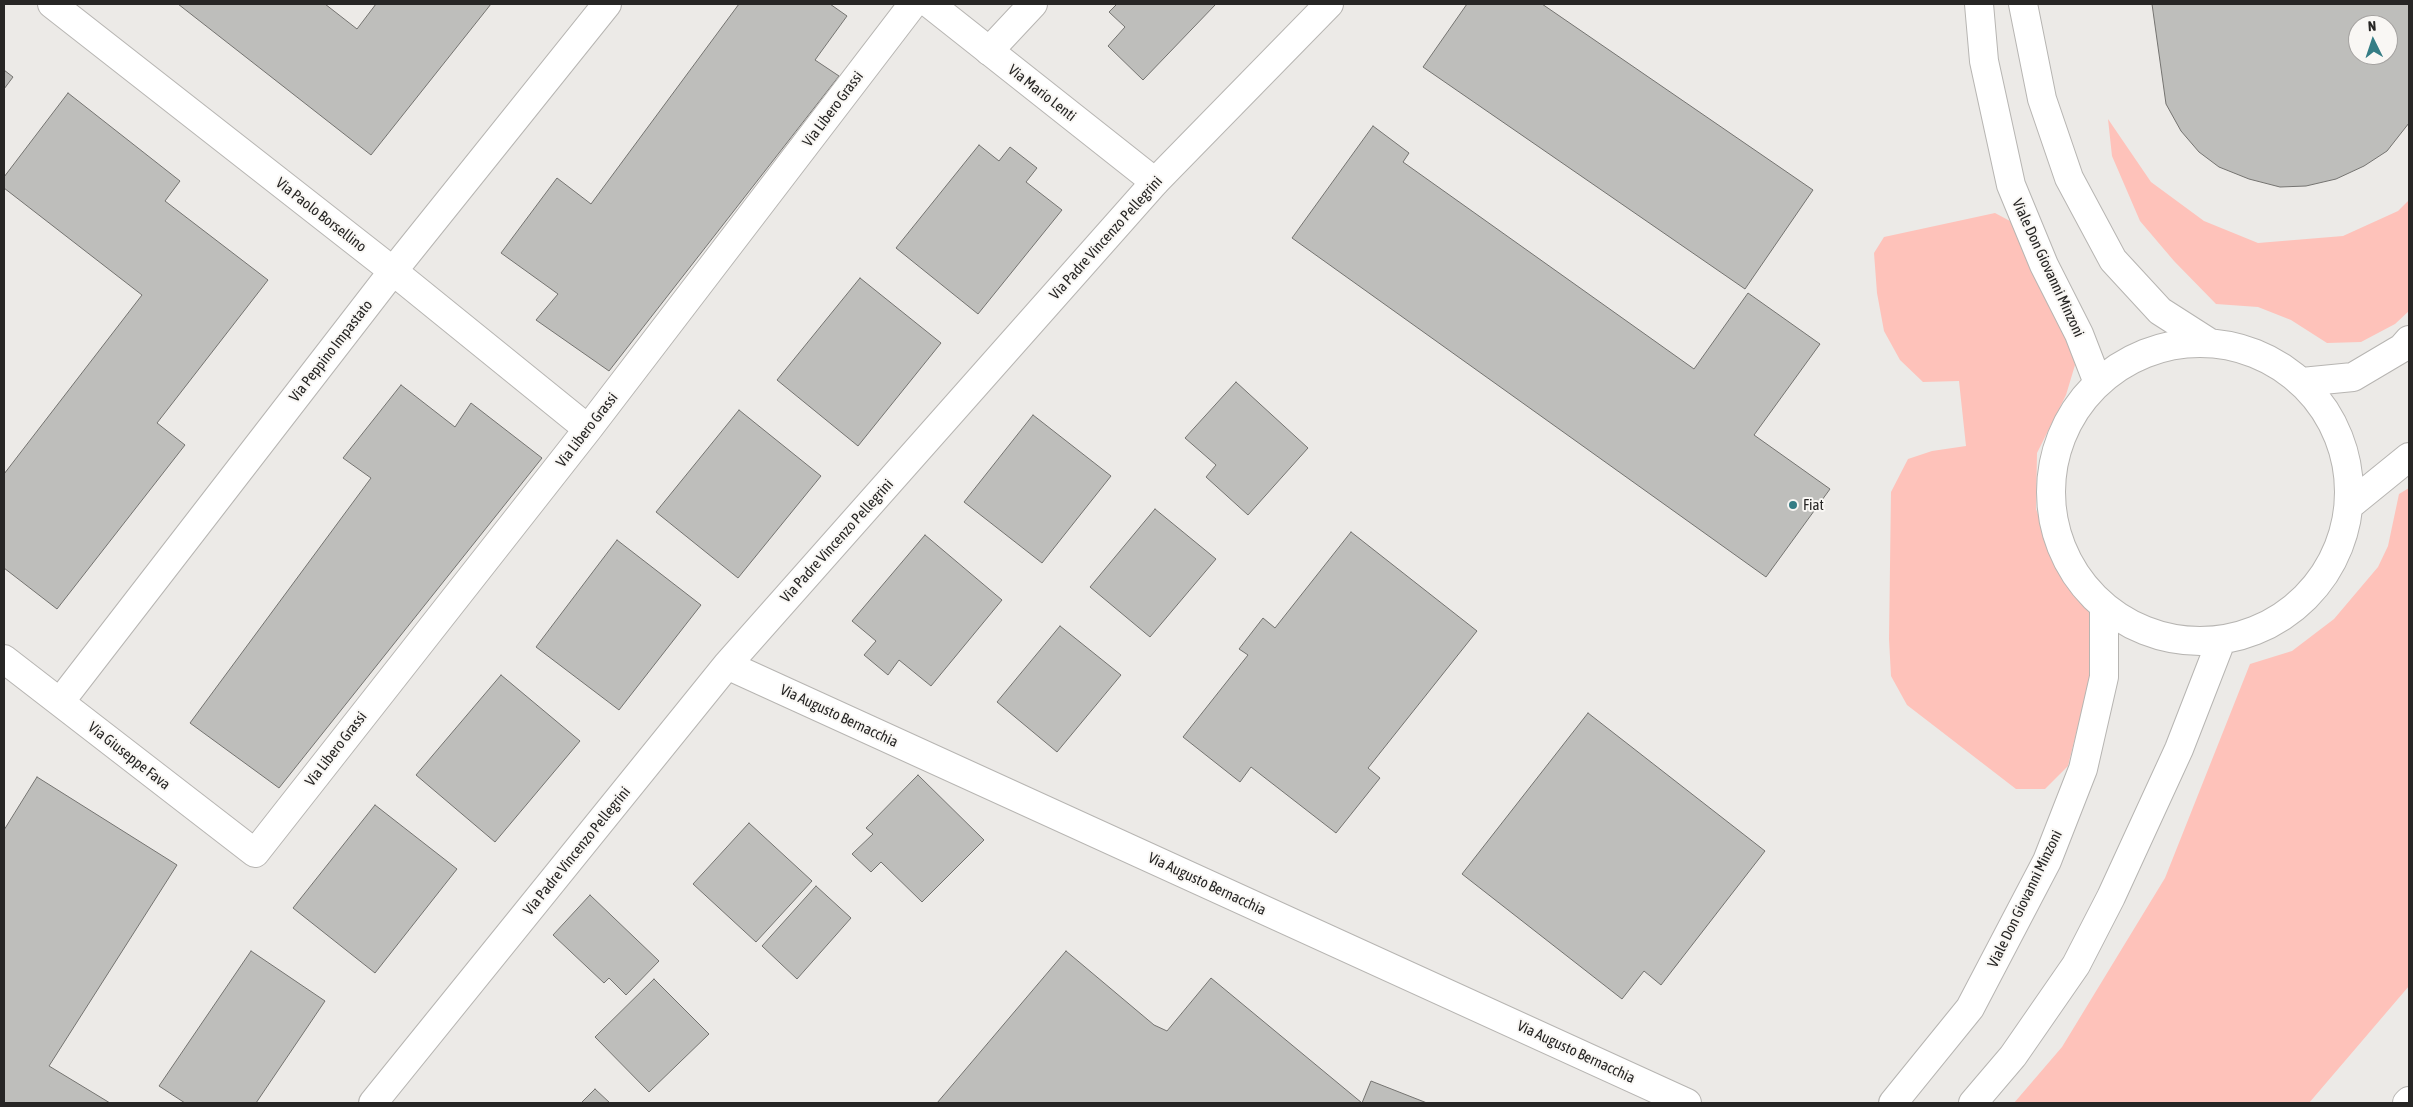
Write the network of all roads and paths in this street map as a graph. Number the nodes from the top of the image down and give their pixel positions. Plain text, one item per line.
1 (52, 4) edge
2 (607, 4) edge
3 (913, 4) edge
4 (930, 4) edge
5 (1033, 4) edge
6 (1329, 4) edge
7 (1979, 4) edge
8 (2023, 4) edge
9 (989, 51) junction
10 (1155, 182) junction
11 (393, 271) junction
12 (2409, 340) edge
13 (2210, 342) junction
14 (2302, 382) junction
15 (2098, 383) junction
16 (588, 429) junction
17 (2409, 457) edge
18 (2351, 504) junction
19 (2104, 609) junction
20 (2221, 641) junction
21 (4, 659) edge
22 (727, 665) junction
23 (60, 702) junction
24 (254, 853) joint
25 (373, 1103) edge
26 (1687, 1103) edge
27 (1893, 1103) edge
28 (1973, 1103) edge

1 - 11 street, Via Paolo Borsellino
2 - 11 street, Via Peppino Impastato
3 - 16 street, Via Libero Grassi
4 - 9 street, Via Mario Lenti
5 - 9 street
6 - 10 street, Via Padre Vincenzo Pellegrini
7 - 15 street, Viale Don Giovanni Minzoni
8 - 13 street
9 - 10 street, Via Mario Lenti
10 - 22 street, Via Padre Vincenzo Pellegrini
11 - 16 street, Via Paolo Borsellino
11 - 23 street, Via Peppino Impastato
12 - 14 street
13 - 14 street
13 - 15 street
14 - 18 street
15 - 19 street
16 - 24 street, Via Libero Grassi
17 - 18 street
18 - 20 street
19 - 20 street
19 - 27 street, Viale Don Giovanni Minzoni
20 - 28 street
21 - 23 street, Via Giuseppe Fava
22 - 25 street, Via Padre Vincenzo Pellegrini
22 - 26 street, Via Augusto Bernacchia
23 - 24 street, Via Giuseppe Fava

